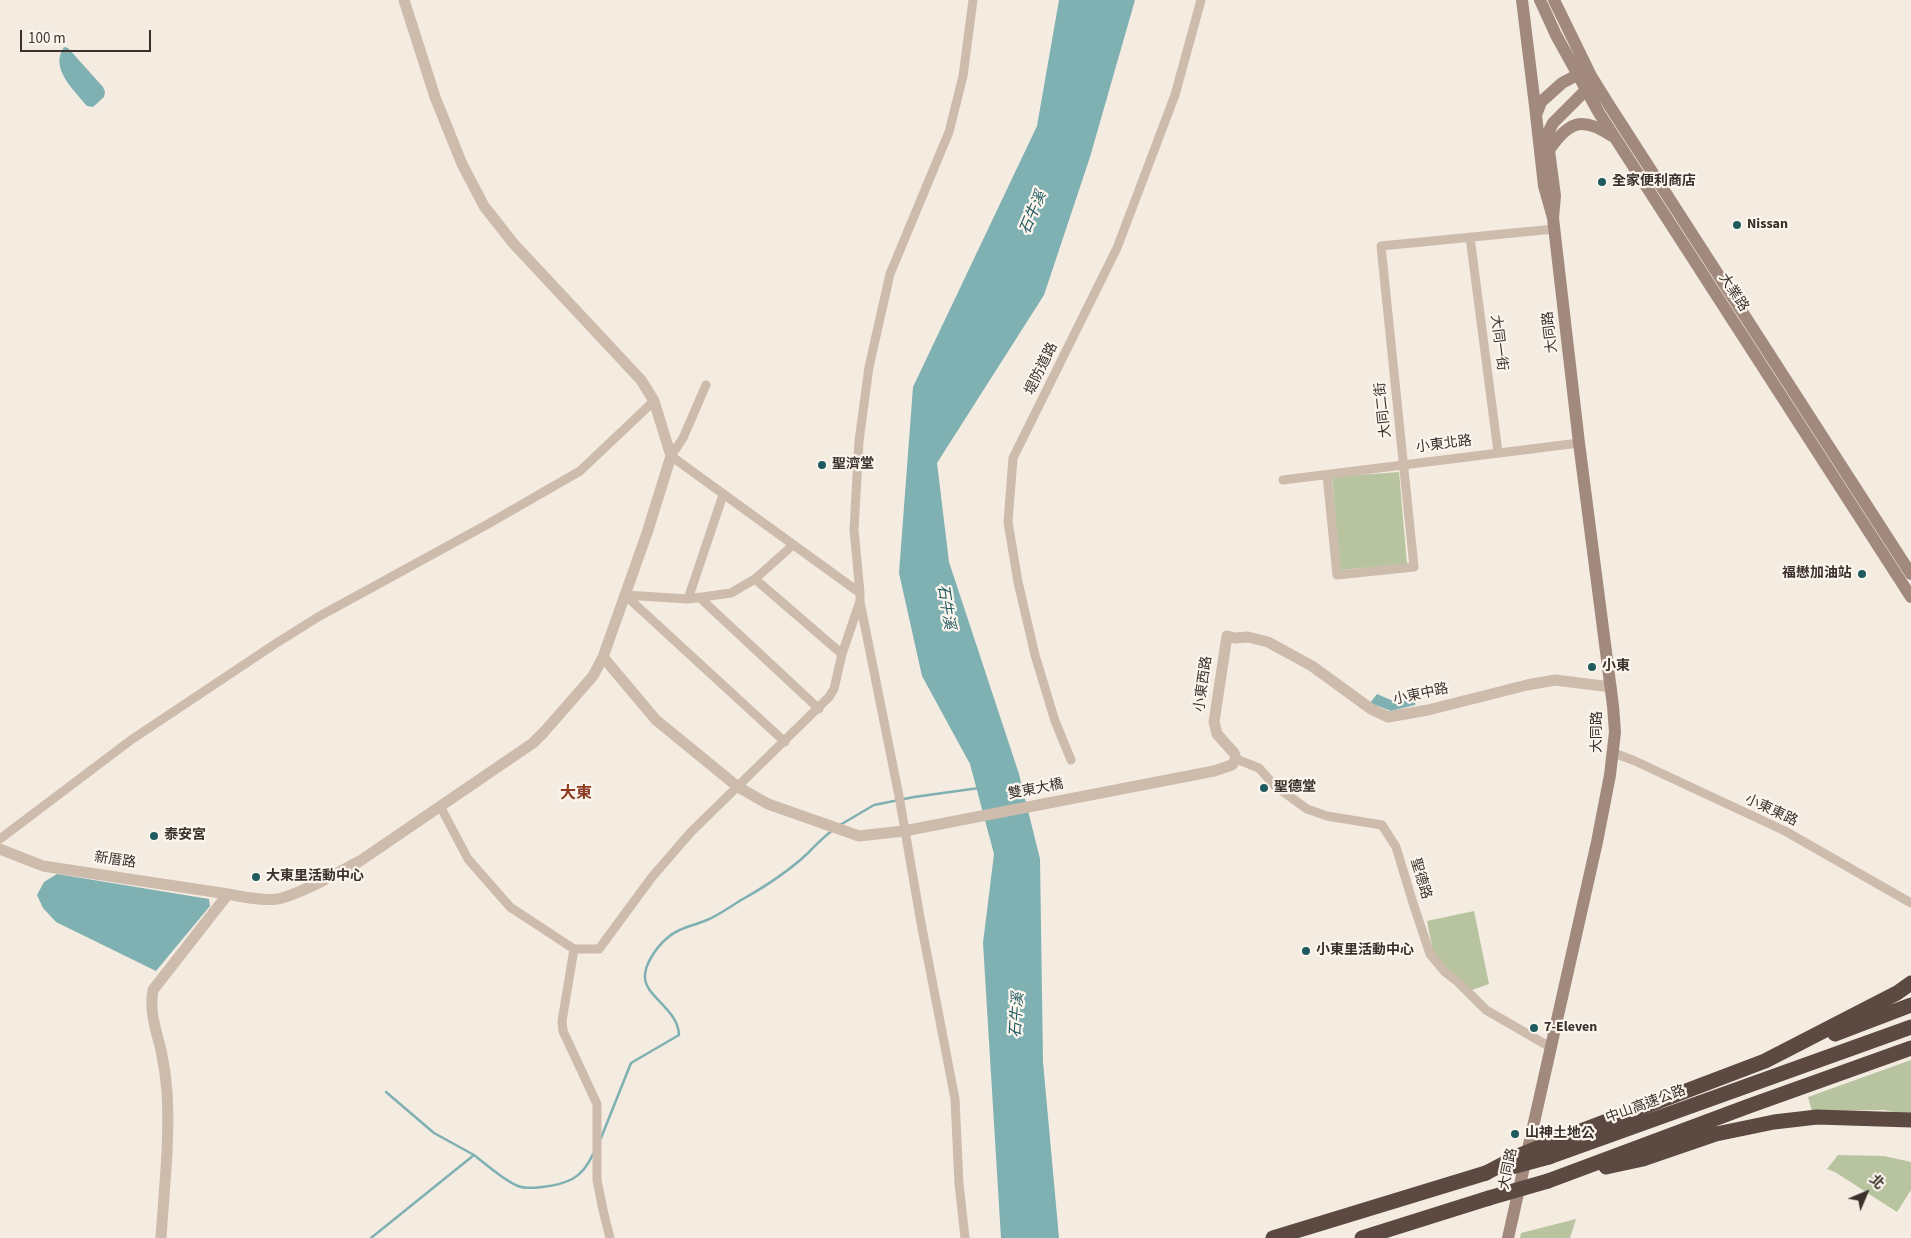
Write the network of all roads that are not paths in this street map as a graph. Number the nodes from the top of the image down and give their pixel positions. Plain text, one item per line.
1 (404, 0) edge
2 (973, 0) edge
3 (1201, 0) edge
4 (1522, 0) edge
5 (1540, 0) edge
6 (1554, 0) edge
7 (1577, 75) junction
8 (1591, 76) junction
9 (1586, 90) junction
10 (1536, 114) junction
11 (1616, 138) junction
12 (1548, 150) junction
13 (1554, 224) junction
14 (1470, 237) junction
15 (706, 385) dead end
16 (1783, 387) junction
17 (654, 401) junction
18 (1579, 443) junction
19 (1498, 452) junction
20 (671, 456) junction
21 (1403, 465) junction
22 (1327, 475) junction
23 (1283, 480) dead end
24 (723, 495) junction
25 (793, 545) junction
26 (1911, 574) edge
27 (755, 578) junction
28 (625, 595) junction
29 (699, 597) junction
30 (860, 597) junction
31 (1911, 597) edge
32 (688, 599) junction
33 (1226, 636) joint
34 (842, 654) junction
35 (603, 657) junction
36 (1611, 687) junction
37 (819, 709) junction
38 (785, 742) junction
39 (1614, 753) junction
40 (1236, 759) junction
41 (1071, 760) dead end
42 (738, 787) junction
43 (440, 806) junction
44 (904, 831) junction
45 (0, 839) edge
46 (0, 849) edge
47 (228, 894) junction
48 (1911, 903) edge
49 (574, 949) junction
50 (1911, 983) edge
51 (1911, 1005) edge
52 (1911, 1027) edge
53 (1550, 1047) junction
54 (1911, 1048) edge
55 (1764, 1061) junction
56 (1911, 1120) edge
57 (1486, 1173) junction
58 (1548, 1180) junction
59 (161, 1238) edge
60 (610, 1238) edge
61 (965, 1238) edge
62 (1273, 1238) edge
63 (1362, 1238) edge
64 (1508, 1238) edge

1 - 17 street
2 - 30 street
3 - 41 street, 堤防道路
4 - 10 main road, 大同路
5 - 7 main road, 大業路
6 - 8 main road, 大業路
7 - 8 main road
7 - 9 main road, 大業路
7 - 10 main road
8 - 9 main road, 大同路
8 - 16 main road, 大業路
9 - 11 main road, 大業路
9 - 12 main road, 大同路
10 - 13 main road, 大同路
11 - 12 main road
11 - 16 main road, 大業路
12 - 13 main road, 大同路
13 - 14 street, 大同二街
13 - 18 main road, 大同路
14 - 19 street, 大同一街
14 - 21 street, 大同二街
15 - 20 street
16 - 26 main road, 大業路
16 - 31 main road, 大業路
17 - 20 street
17 - 45 street
18 - 19 street, 小東北路
18 - 36 main road, 大同路
19 - 21 street, 小東北路
20 - 24 street
20 - 28 street, 新厝路
21 - 22 street, 小東北路
21 - 22 street, 大同二街
22 - 23 street, 小東北路
24 - 25 street
24 - 32 street
25 - 27 street
25 - 30 street
27 - 29 street
27 - 34 street
28 - 32 street
28 - 35 street, 新厝路
28 - 38 street
29 - 32 street
29 - 37 street
30 - 34 street
30 - 44 street
33 - 36 street, 小東中路
33 - 40 street, 小東西路
34 - 37 street
35 - 42 street, 雙東大橋
35 - 43 street, 新厝路
36 - 39 main road, 大同路
37 - 38 street
38 - 42 street
39 - 48 street, 小東東路
39 - 53 main road, 大同路
40 - 44 street, 雙東大橋
40 - 53 street, 聖德路
42 - 44 street, 雙東大橋
42 - 49 street
43 - 47 street, 新厝路
43 - 49 street
44 - 61 street
46 - 47 street, 新厝路
47 - 59 street
49 - 60 street
50 - 55 highway
51 - 55 highway
52 - 57 highway, 中山高速公路, bridge
53 - 64 main road, 大同路
54 - 58 highway
55 - 57 highway, bridge
56 - 58 highway
57 - 62 highway, 中山高速公路
58 - 63 highway, bridge

